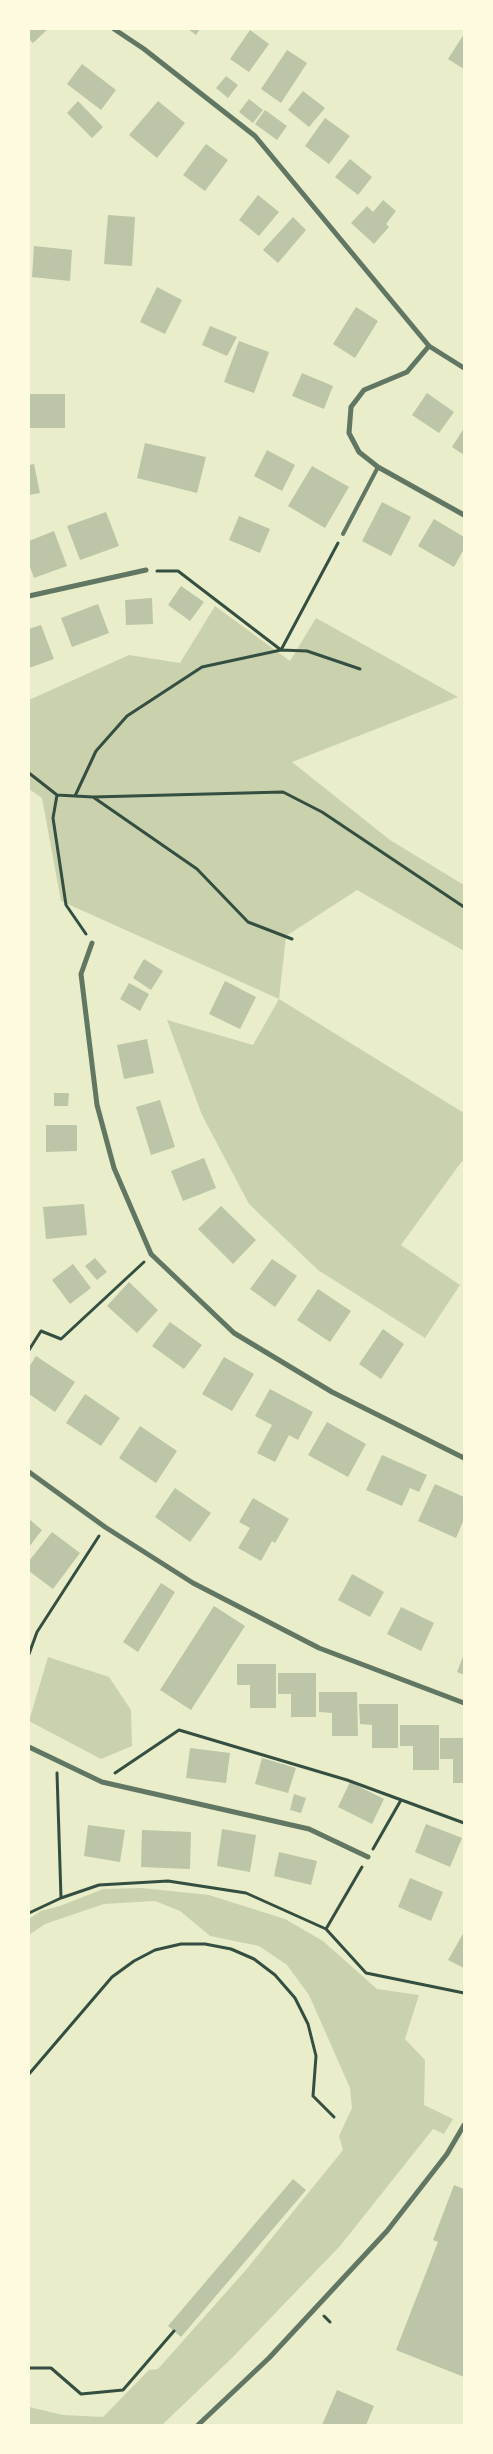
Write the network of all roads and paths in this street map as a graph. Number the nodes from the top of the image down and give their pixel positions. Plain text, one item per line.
1 (114, 29) edge
2 (429, 346) junction
3 (464, 368) edge
4 (378, 467) junction
5 (464, 515) edge
6 (343, 534) joint
7 (146, 570) joint
8 (29, 596) edge
9 (282, 650) junction
10 (360, 669) dead end
11 (29, 773) edge
12 (57, 795) junction
13 (76, 796) junction
14 (93, 797) junction
15 (464, 907) edge
16 (292, 939) dead end
17 (92, 943) joint
18 (152, 1254) junction
19 (29, 1350) edge
20 (464, 1458) edge
21 (29, 1472) edge
22 (105, 1527) junction
23 (29, 1654) edge
24 (464, 1703) edge
25 (29, 1748) edge
26 (56, 1760) junction
27 (102, 1782) junction
28 (400, 1800) junction
29 (464, 1823) edge
30 (368, 1857) junction
31 (61, 1898) junction
32 (29, 1913) edge
33 (326, 1929) junction
34 (464, 1993) edge
35 (29, 2074) edge
36 (334, 2117) dead end
37 (464, 2125) edge
38 (174, 2331) dead end
39 (29, 2368) edge
40 (198, 2425) edge

1 - 2 street
2 - 3 street
2 - 4 street
4 - 5 street
4 - 6 lane
6 - 9 path
7 - 8 street
7 - 9 path
9 - 10 path
9 - 13 path
11 - 12 path
12 - 13 path
12 - 17 path
13 - 14 path
14 - 15 path
14 - 16 path
17 - 18 street
18 - 19 path
18 - 20 street
21 - 22 street
22 - 23 path
22 - 24 street
25 - 26 street
26 - 27 street
26 - 31 path
27 - 28 path
27 - 30 street
28 - 29 path
28 - 30 path
30 - 33 path
31 - 32 path
31 - 33 path
33 - 34 path
35 - 36 path
37 - 40 street
38 - 39 path

